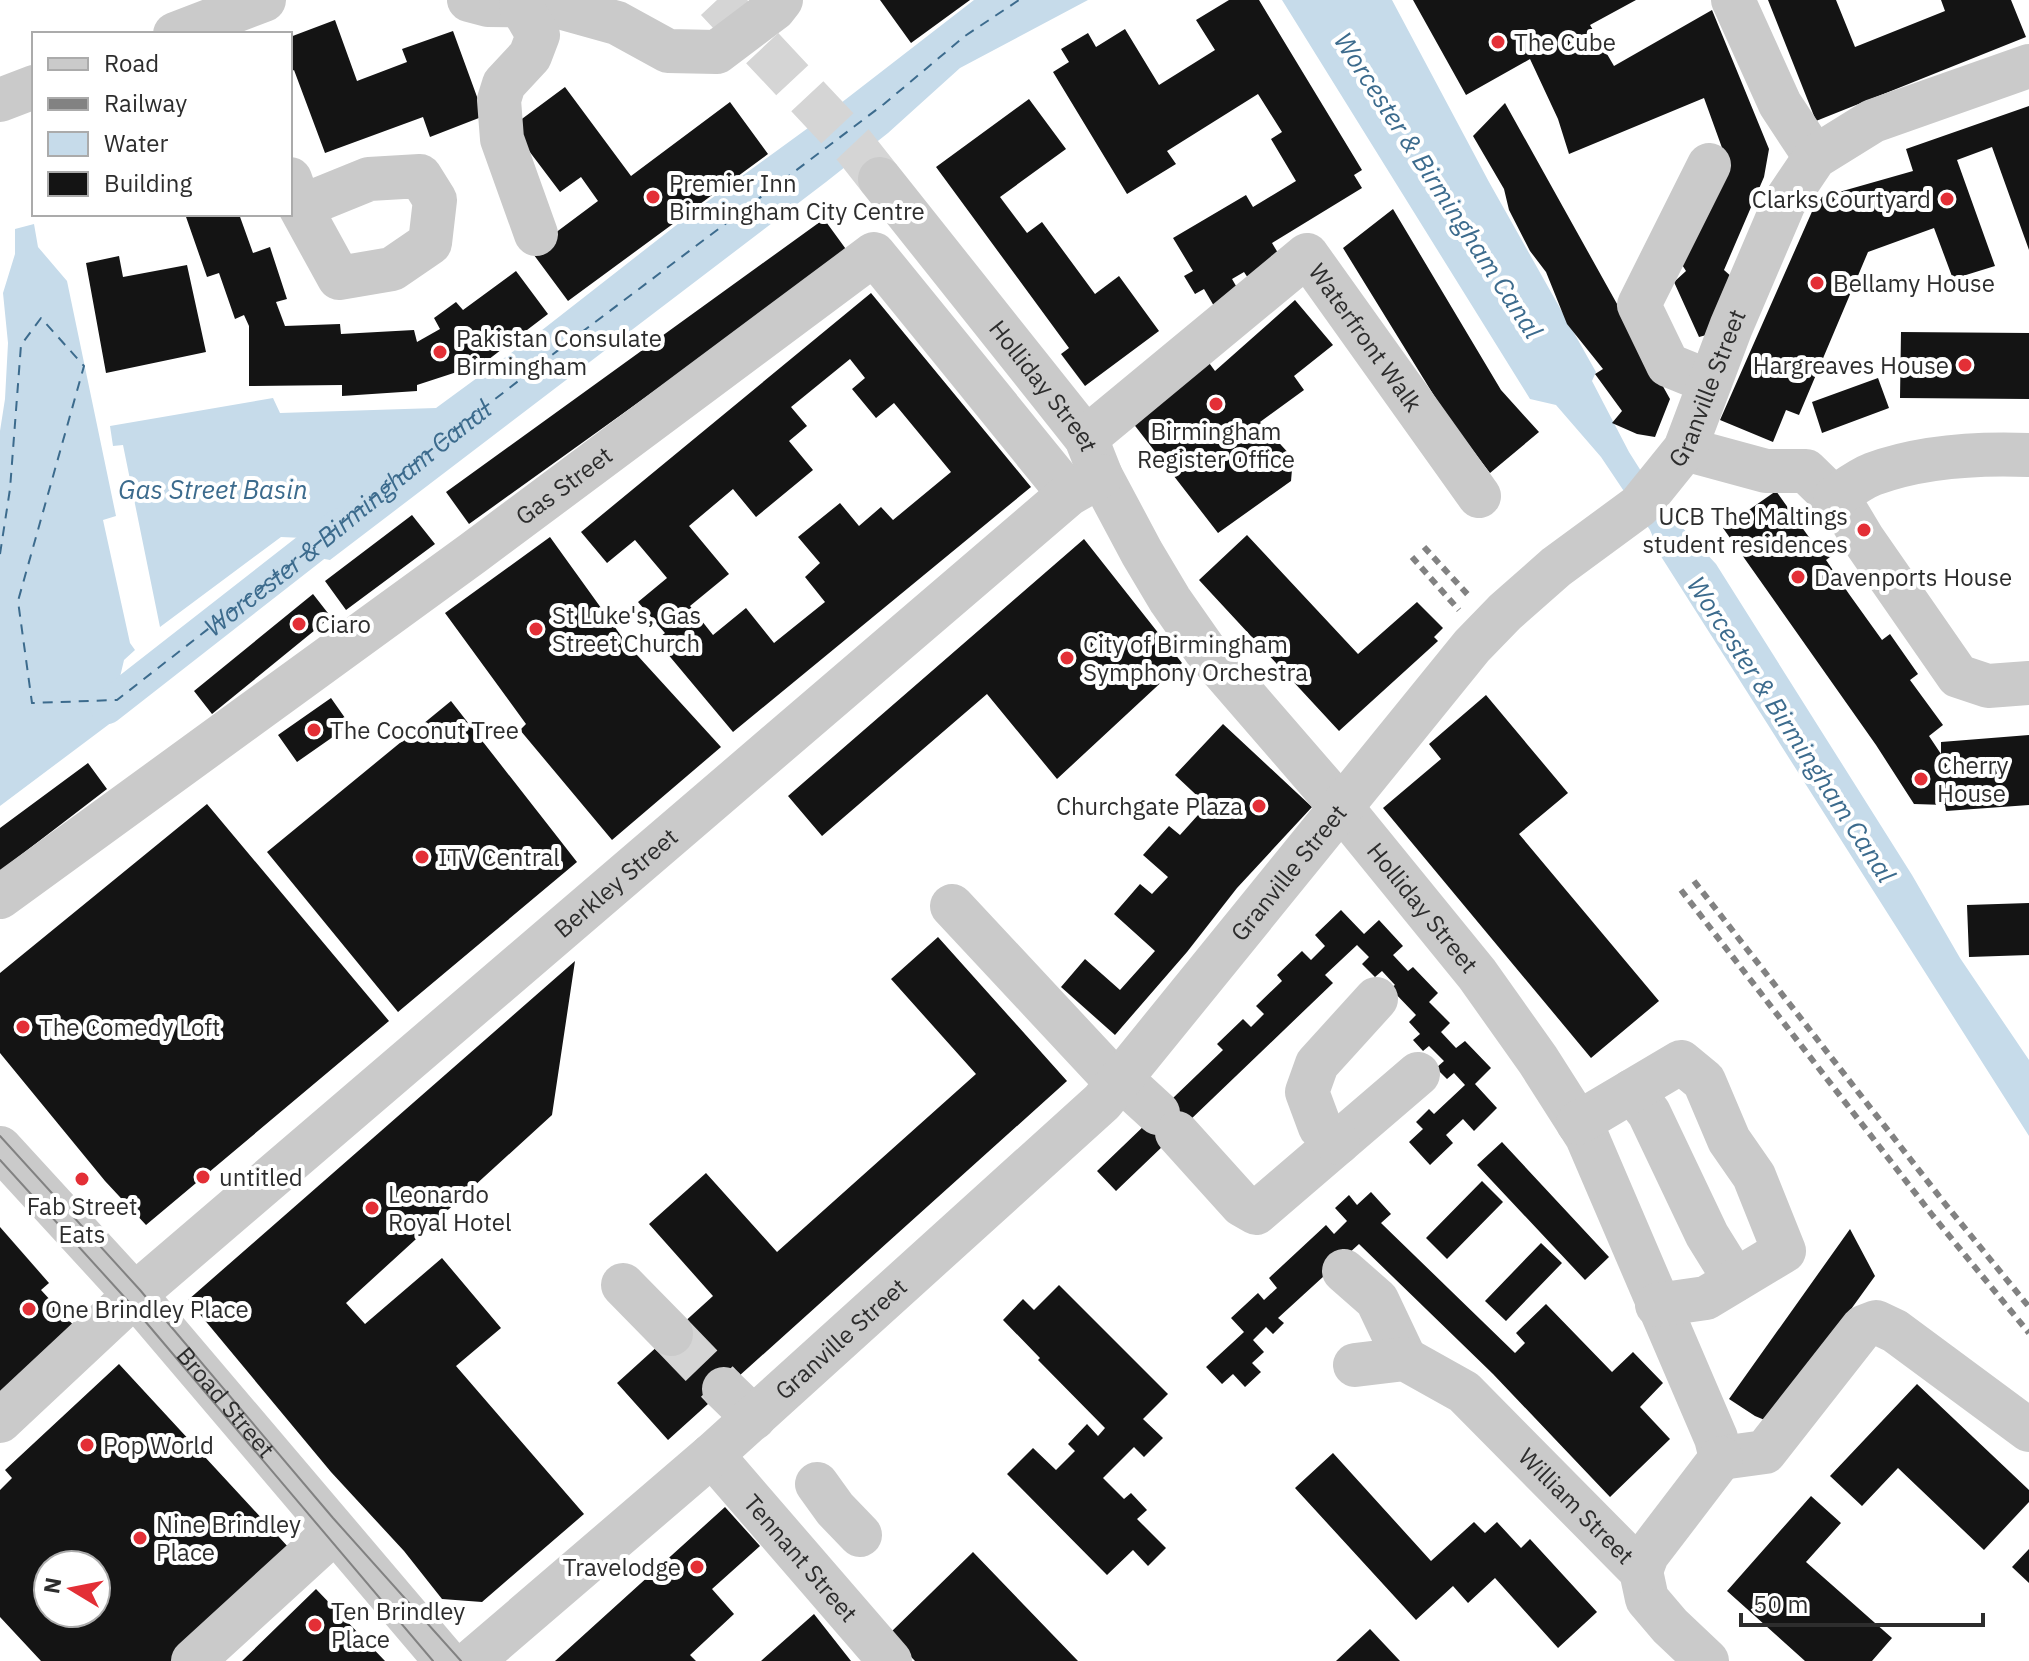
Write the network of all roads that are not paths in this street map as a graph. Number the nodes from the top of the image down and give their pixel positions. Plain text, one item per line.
1 (469, 0) edge
2 (781, 0) edge
3 (1733, 0) edge
4 (521, 6) junction
5 (245, 16) edge
6 (183, 32) edge
7 (2029, 66) edge
8 (32, 88) edge
9 (0, 100) edge
10 (1815, 157) junction
11 (1709, 165) dead end
12 (880, 179) tunnel mouth
13 (536, 234) dead end
14 (1710, 382) junction
15 (1685, 449) junction
16 (2029, 455) edge
17 (1085, 469) junction
18 (1479, 496) dead end
19 (1835, 497) junction
20 (2029, 683) edge
21 (1341, 807) junction
22 (0, 897) edge
23 (952, 906) dead end
24 (1376, 999) dead end
25 (1418, 1074) dead end
26 (1120, 1082) junction
27 (1632, 1091) junction
28 (1578, 1123) junction
29 (1338, 1143) junction
30 (0, 1148) edge
31 (1344, 1271) dead end
32 (1735, 1280) junction
33 (623, 1285) dead end
34 (135, 1295) junction
35 (1657, 1305) junction
36 (671, 1334) tunnel mouth
37 (1405, 1359) junction
38 (1355, 1365) dead end
39 (0, 1421) edge
40 (2029, 1430) edge
41 (712, 1455) junction
42 (1721, 1458) junction
43 (837, 1509) dead end
44 (334, 1532) junction
45 (790, 1546) junction
46 (1641, 1571) junction
47 (193, 1661) edge
48 (446, 1661) edge
49 (472, 1661) edge
50 (890, 1661) edge
51 (1707, 1661) edge

1 - 4 street
2 - 4 street
3 - 10 street
4 - 13 street
5 - 6 street
7 - 10 street, Granville Street
8 - 9 street
10 - 14 street, Granville Street
11 - 14 street
12 - 17 street, Holliday Street
14 - 15 street, Granville Street
15 - 19 street
15 - 21 street, Granville Street
16 - 19 street
17 - 18 street, Waterfront Walk
17 - 21 street, Holliday Street
17 - 22 street, Gas Street
17 - 34 street, Berkley Street
19 - 20 street
21 - 26 street, Granville Street
21 - 28 street, Holliday Street
23 - 26 street
24 - 29 street
25 - 29 street
26 - 29 street
26 - 41 street, Granville Street
27 - 28 street
27 - 32 street
27 - 32 street
28 - 35 street, Holliday Street
30 - 34 street, Broad Street
31 - 37 street
32 - 35 street
33 - 36 street
34 - 39 street, Berkley Street
34 - 44 street, Broad Street
35 - 42 street, Holliday Street
37 - 38 street
37 - 46 street, William Street
40 - 42 street
41 - 45 street, Tennant Street
41 - 49 street, Granville Street
42 - 46 street
43 - 45 street
44 - 47 street
44 - 48 street, Broad Street
45 - 50 street, Tennant Street
46 - 51 street, William Street

